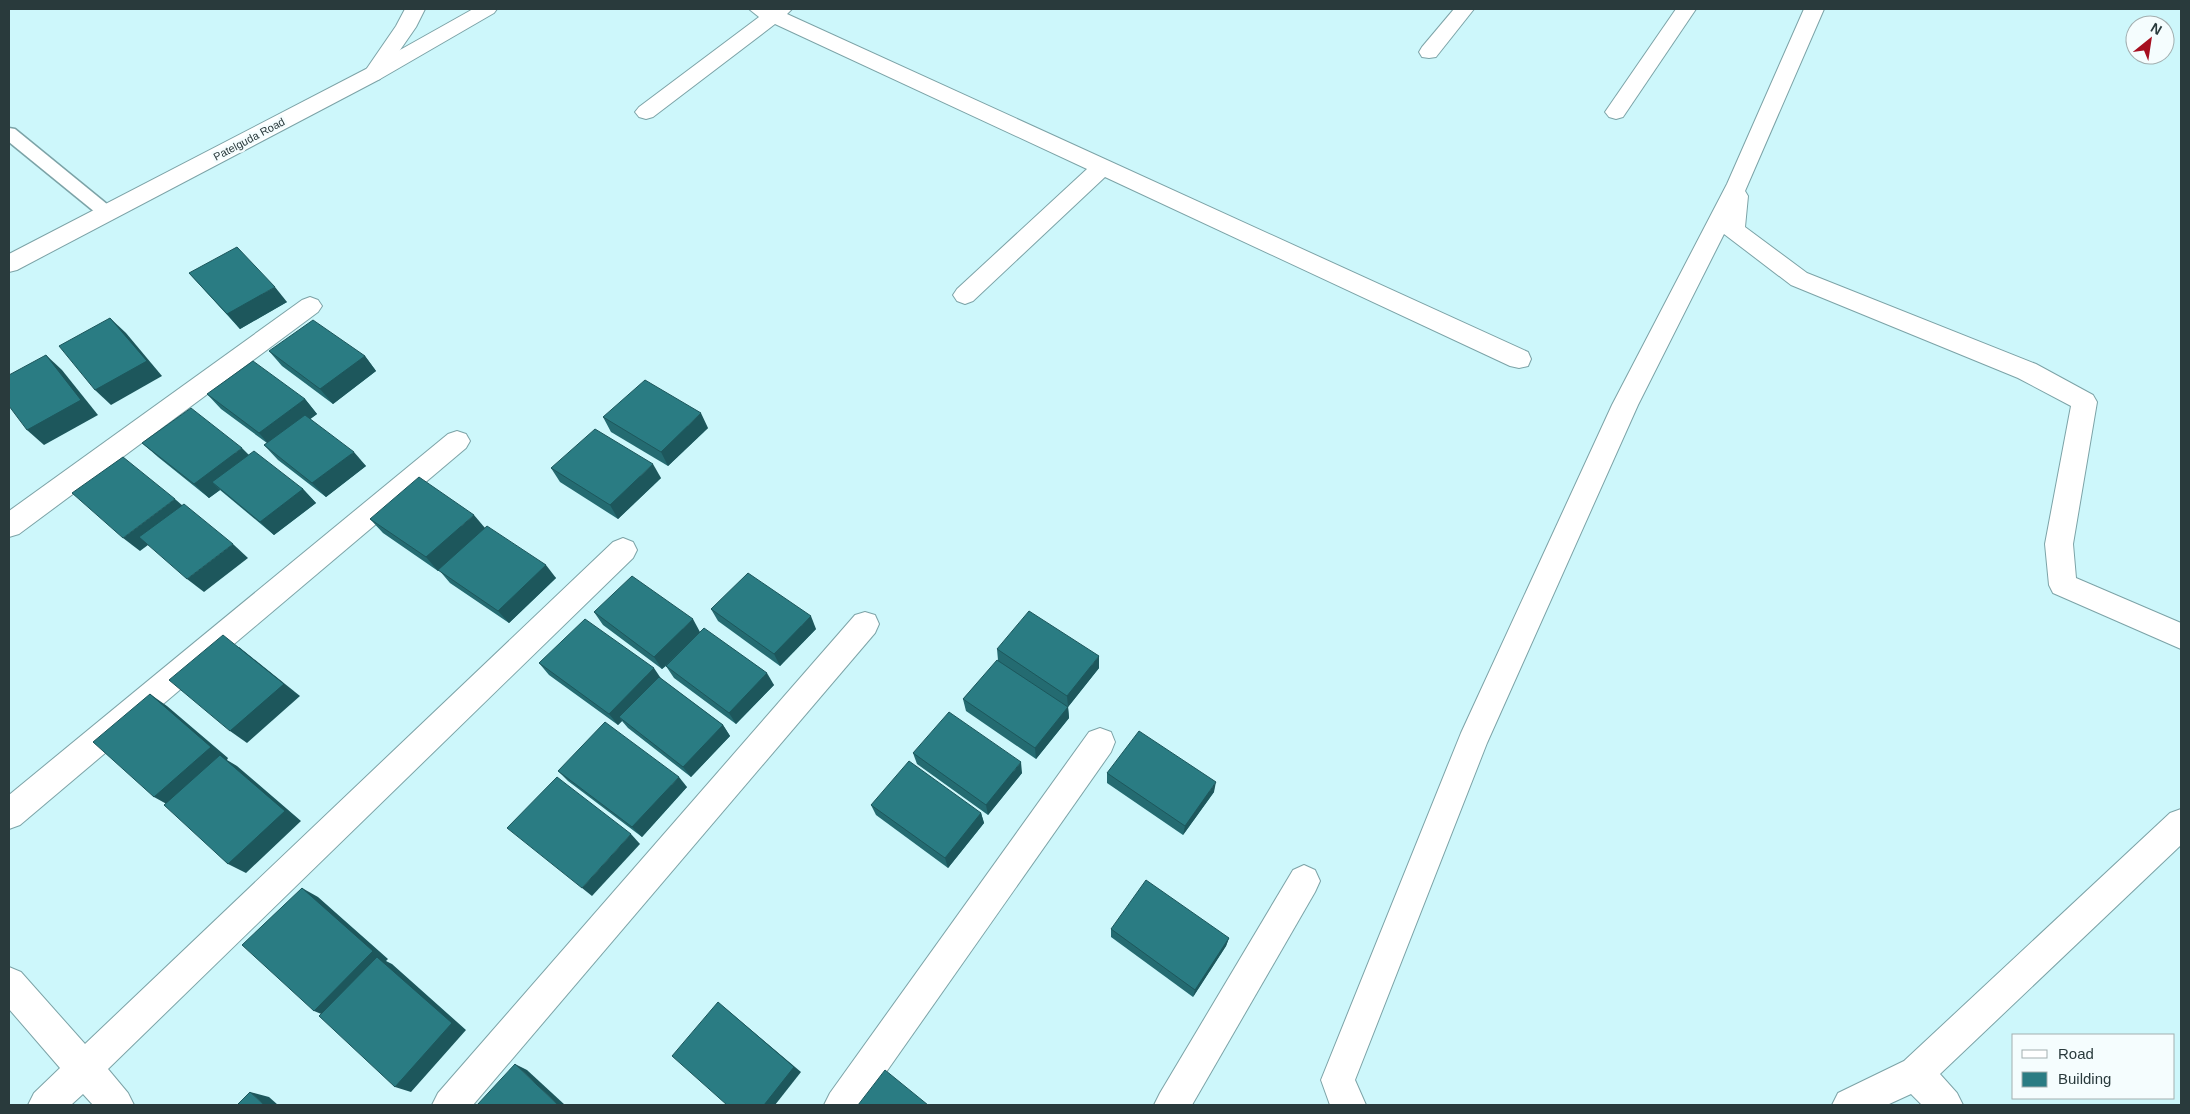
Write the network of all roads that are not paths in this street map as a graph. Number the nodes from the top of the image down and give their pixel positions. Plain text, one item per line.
1 (415, 9) edge
2 (487, 9) edge
3 (1464, 9) edge
4 (1686, 9) edge
5 (1814, 9) edge
6 (772, 11) edge
7 (1429, 52) dead end
8 (373, 74) junction
9 (646, 112) dead end
10 (1616, 112) dead end
11 (9, 133) edge
12 (1102, 167) junction
13 (1738, 184) junction
14 (107, 213) junction
15 (9, 264) edge
16 (965, 295) dead end
17 (310, 306) dead end
18 (1519, 358) dead end
19 (457, 441) dead end
20 (9, 526) edge
21 (624, 550) dead end
22 (865, 624) dead end
23 (2181, 636) edge
24 (1100, 742) dead end
25 (9, 814) edge
26 (2181, 824) edge
27 (1304, 881) dead end
28 (9, 984) edge
29 (84, 1069) junction
30 (1916, 1073) junction
31 (46, 1105) edge
32 (116, 1105) edge
33 (450, 1105) edge
34 (842, 1105) edge
35 (1172, 1105) edge
36 (1348, 1105) edge
37 (1850, 1105) edge
38 (1945, 1105) edge

1 - 8 street
2 - 8 street, Patelguda Road
3 - 7 street
4 - 10 street
5 - 13 street
6 - 9 street
6 - 12 street
8 - 14 street, Patelguda Road
11 - 14 lane
12 - 16 street
12 - 18 street
13 - 23 street
13 - 36 street
14 - 15 street, Patelguda Road
17 - 20 street
19 - 25 street
21 - 29 street
22 - 33 street
24 - 34 street
26 - 30 street
27 - 35 street
28 - 29 street
29 - 31 street
29 - 32 street
30 - 37 street
30 - 38 street

